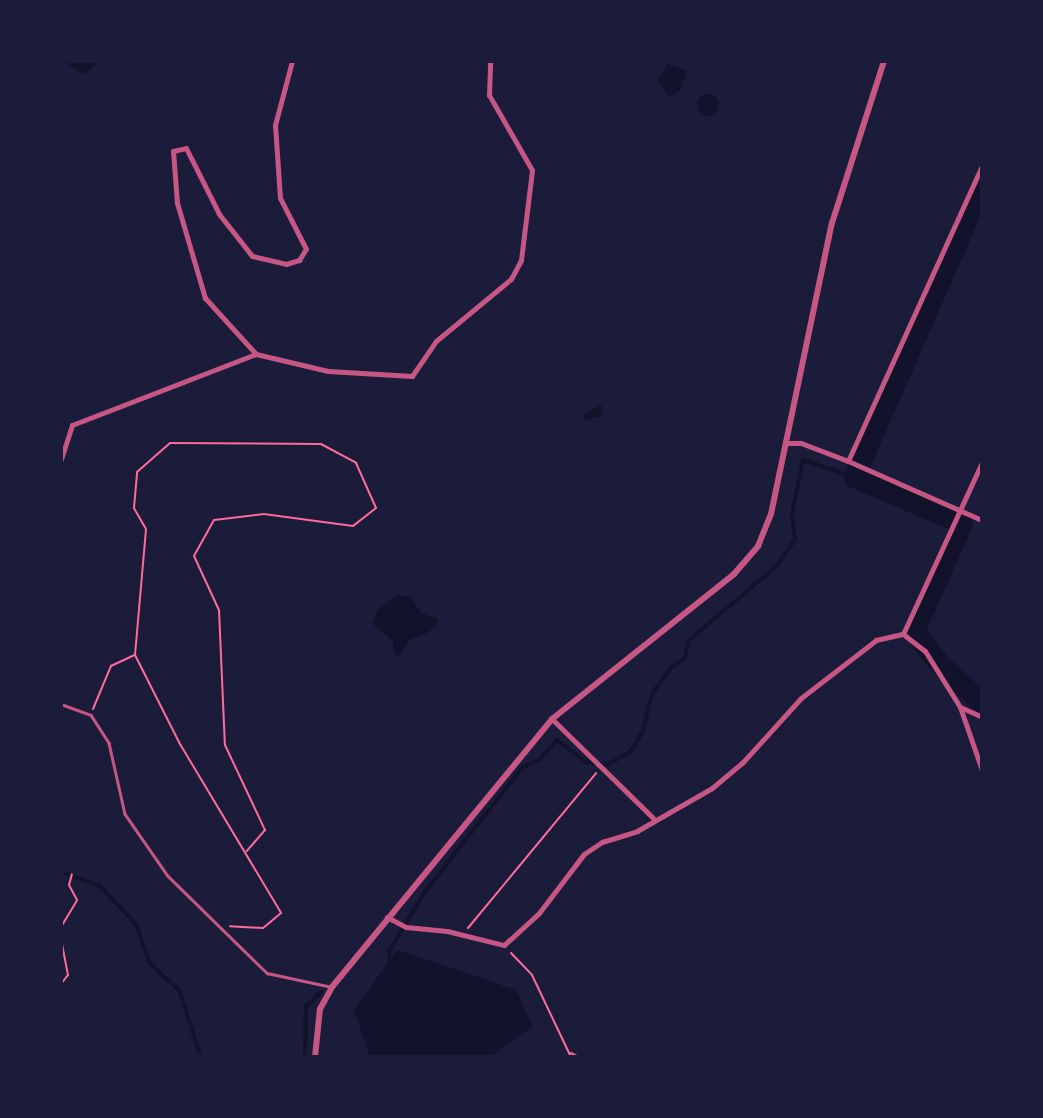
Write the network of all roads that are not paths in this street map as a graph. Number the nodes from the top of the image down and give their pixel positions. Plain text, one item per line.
1 (292, 61) edge
2 (490, 61) edge
3 (884, 61) edge
4 (982, 166) edge
5 (256, 354) junction
6 (785, 443) junction
7 (61, 459) edge
8 (849, 461) junction
9 (982, 462) edge
10 (958, 511) junction
11 (982, 520) edge
12 (903, 634) junction
13 (61, 704) edge
14 (960, 707) junction
15 (982, 717) edge
16 (552, 719) junction
17 (982, 770) edge
18 (653, 818) junction
19 (387, 917) junction
20 (332, 986) junction
21 (315, 1057) edge

1 - 5 street
2 - 5 street
3 - 6 street
4 - 8 street
5 - 7 street
6 - 8 street
6 - 16 street
8 - 10 street
9 - 10 street
10 - 11 street
10 - 12 street
12 - 14 street
12 - 18 street
13 - 20 lane
14 - 15 street
14 - 17 street
16 - 18 street
16 - 19 street
18 - 19 street
19 - 20 street
20 - 21 street

